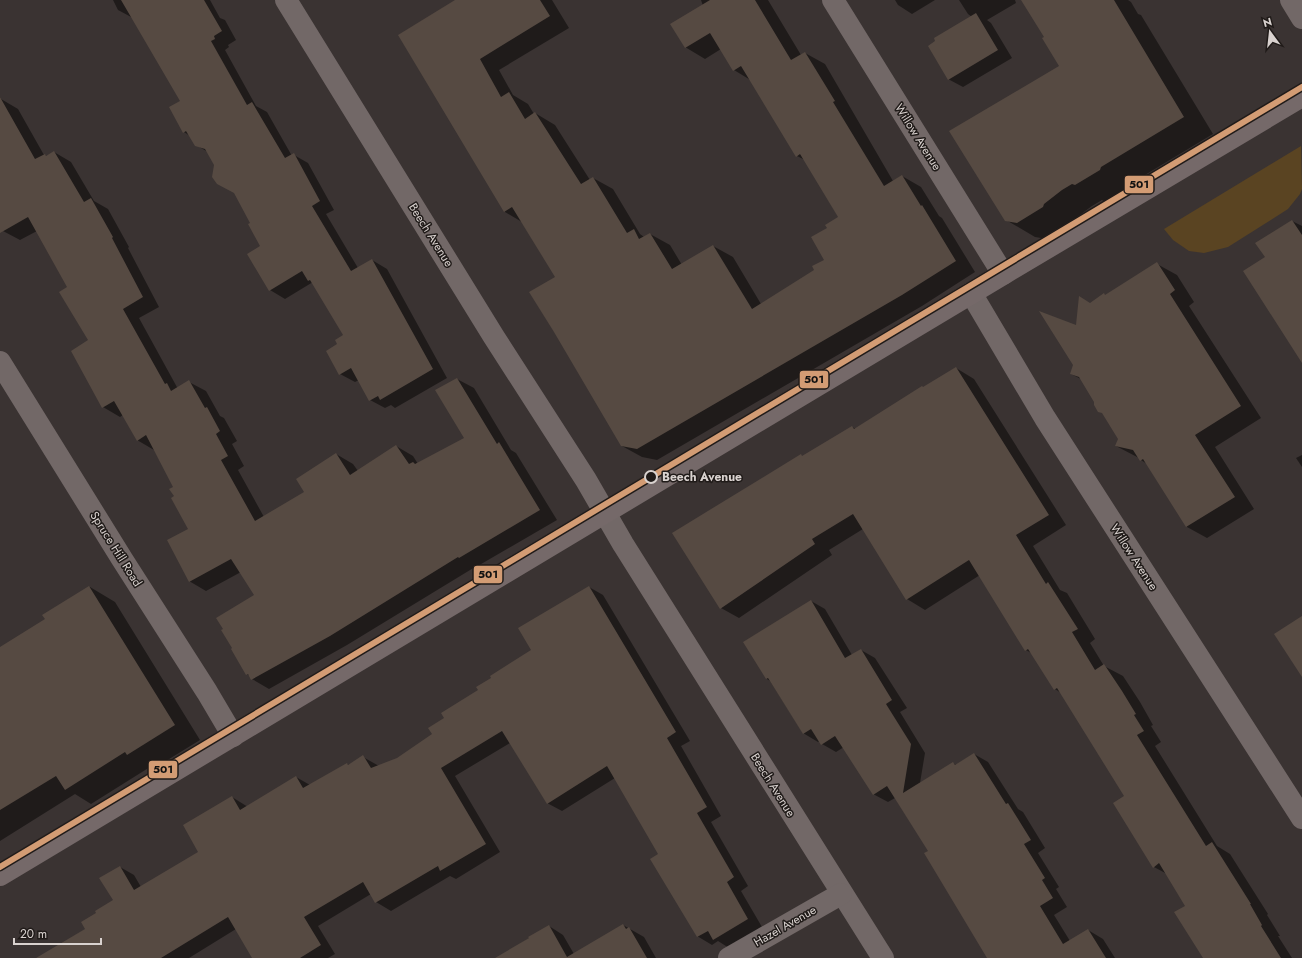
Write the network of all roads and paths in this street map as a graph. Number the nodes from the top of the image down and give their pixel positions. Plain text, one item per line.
1 (286, 0) edge
2 (833, 0) edge
3 (1291, 0) edge
4 (1302, 18) edge
5 (1302, 96) edge
6 (1003, 274) junction
7 (971, 293) junction
8 (0, 362) edge
9 (605, 513) junction
10 (233, 736) junction
11 (1302, 818) edge
12 (0, 875) edge
13 (841, 894) junction
14 (729, 958) edge
15 (883, 958) edge

1 - 9 street, Beech Avenue
2 - 6 street, Willow Avenue
3 - 4 street
5 - 6 main road
6 - 7 main road
7 - 9 main road
7 - 11 street, Willow Avenue
8 - 10 street, Spruce Hill Road
9 - 10 main road
9 - 13 street, Beech Avenue
10 - 12 main road
13 - 14 street, Hazel Avenue
13 - 15 street, Beech Avenue

